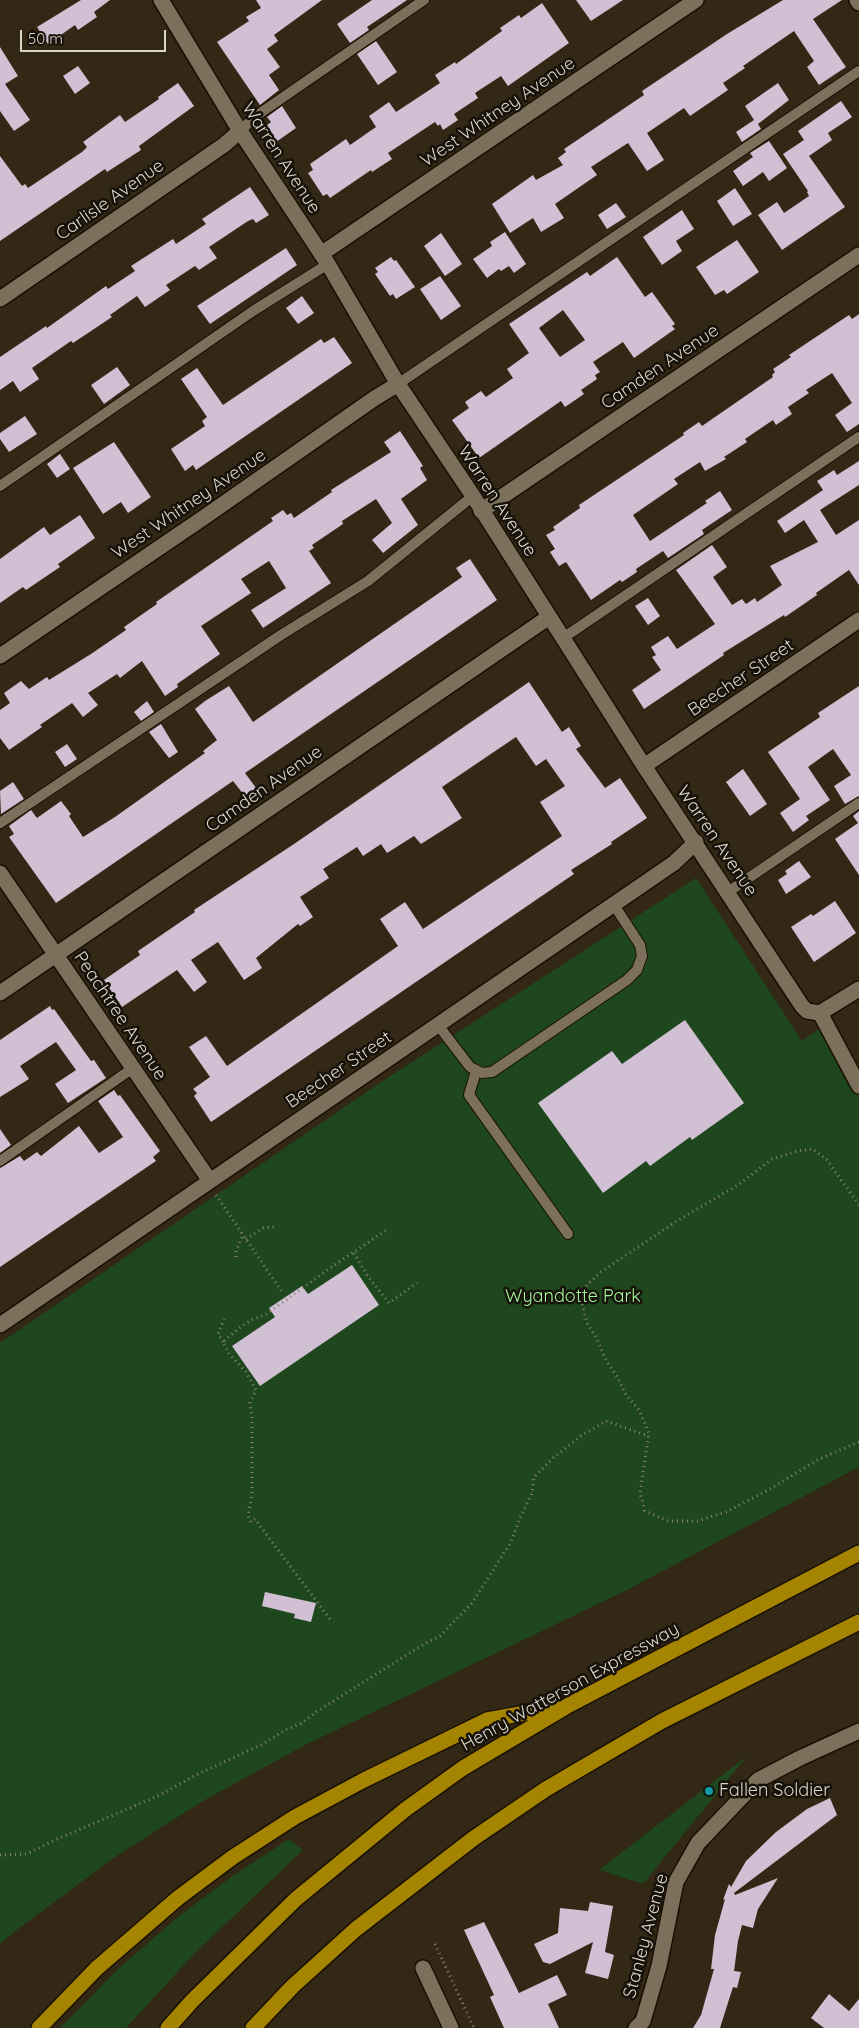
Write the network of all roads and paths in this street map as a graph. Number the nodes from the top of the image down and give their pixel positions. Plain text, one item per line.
1 (162, 0) edge
2 (424, 0) edge
3 (696, 0) edge
4 (859, 71) edge
5 (240, 131) junction
6 (859, 255) edge
7 (325, 259) junction
8 (0, 299) edge
9 (398, 384) junction
10 (859, 437) edge
11 (0, 486) edge
12 (473, 496) junction
13 (481, 511) junction
14 (549, 617) junction
15 (859, 620) edge
16 (563, 638) junction
17 (0, 656) edge
18 (644, 766) junction
19 (859, 803) edge
20 (0, 823) edge
21 (696, 842) junction
22 (0, 873) edge
23 (728, 892) junction
24 (614, 905) junction
25 (56, 955) junction
26 (859, 989) edge
27 (0, 994) edge
28 (817, 1013) junction
29 (438, 1025) junction
30 (133, 1068) junction
31 (476, 1071) junction
32 (859, 1086) edge
33 (0, 1161) edge
34 (210, 1181) junction
35 (859, 1205) edge
36 (274, 1227) dead end
37 (388, 1229) dead end
38 (568, 1234) dead end
39 (244, 1237) junction
40 (354, 1253) junction
41 (236, 1257) dead end
42 (417, 1284) dead end
43 (282, 1292) dead end
44 (224, 1318) dead end
45 (0, 1325) edge
46 (223, 1342) junction
47 (648, 1436) junction
48 (859, 1442) edge
49 (859, 1553) edge
50 (330, 1619) dead end
51 (859, 1622) edge
52 (569, 1705) junction
53 (859, 1731) edge
54 (0, 1855) edge
55 (435, 1944) dead end
56 (423, 1968) dead end
57 (39, 2028) edge
58 (168, 2028) edge
59 (253, 2028) edge
60 (451, 2028) edge
61 (474, 2028) edge
62 (636, 2028) edge

1 - 5 street, Warren Avenue
2 - 5 lane
3 - 7 street, West Whitney Avenue
4 - 9 lane
5 - 7 street, Warren Avenue
5 - 8 street, Carlisle Avenue
6 - 13 street, Camden Avenue
7 - 9 street, Warren Avenue
7 - 11 lane
9 - 12 street, Warren Avenue
9 - 17 street, West Whitney Avenue
10 - 16 lane
12 - 13 street, Warren Avenue
12 - 20 lane
13 - 14 street, Warren Avenue
14 - 16 street, Warren Avenue
14 - 25 street, Camden Avenue
15 - 18 street, Beecher Street
16 - 18 street, Warren Avenue
18 - 21 street, Warren Avenue
19 - 23 lane
21 - 23 street, Warren Avenue
21 - 24 street, Beecher Street
22 - 25 street, Peachtree Avenue
23 - 28 street, Warren Avenue
24 - 29 street, Beecher Street
24 - 31 lane
25 - 27 street, Camden Avenue
25 - 30 street, Peachtree Avenue
26 - 28 street
28 - 32 street, Warren Avenue
29 - 31 lane
29 - 34 street, Beecher Street
30 - 33 lane
30 - 34 street, Peachtree Avenue
31 - 38 lane
34 - 39 path
34 - 45 street, Beecher Street
35 - 47 path
36 - 39 path
37 - 40 path
39 - 41 path
39 - 43 path
40 - 42 path
40 - 46 path
44 - 46 path
46 - 50 path
47 - 48 path
47 - 54 path
49 - 52 highway, Henry Watterson Expressway
51 - 59 highway
52 - 57 highway
52 - 58 highway, Henry Watterson Expressway
53 - 62 street, Stanley Avenue
55 - 61 path
56 - 60 street

